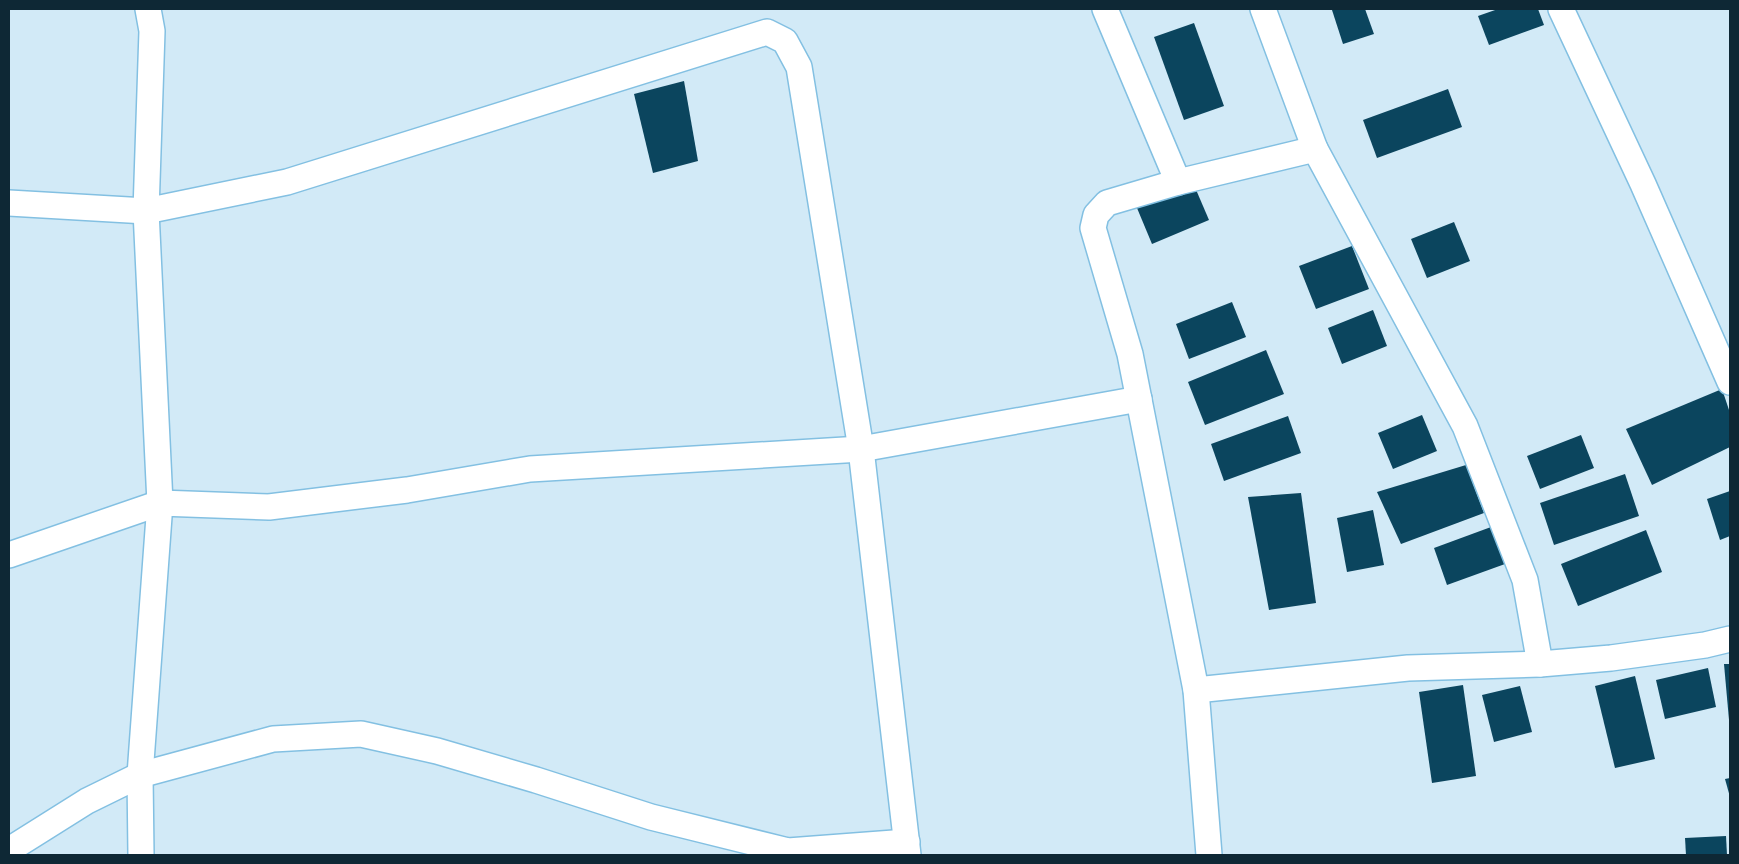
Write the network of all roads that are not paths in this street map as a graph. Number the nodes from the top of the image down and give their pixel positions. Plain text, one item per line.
1 (148, 9) edge
2 (1105, 9) edge
3 (1263, 9) edge
4 (1561, 9) edge
5 (1315, 149) junction
6 (1178, 182) junction
7 (9, 203) edge
8 (146, 211) junction
9 (1730, 382) edge
10 (1139, 399) junction
11 (861, 448) junction
12 (160, 502) junction
13 (9, 555) edge
14 (1730, 639) edge
15 (1540, 664) junction
16 (1196, 690) junction
17 (140, 775) junction
18 (908, 848) edge
19 (9, 850) edge
20 (141, 855) edge
21 (1209, 855) edge

1 - 8 street
2 - 6 street
3 - 5 street
4 - 9 street
5 - 6 street
5 - 15 street
6 - 10 street
7 - 8 street
8 - 11 street
8 - 12 street
10 - 11 street
10 - 16 street
11 - 12 street
11 - 18 street
12 - 13 street
12 - 17 street
14 - 15 street
15 - 16 street
16 - 21 street
17 - 18 street
17 - 19 street
17 - 20 street

